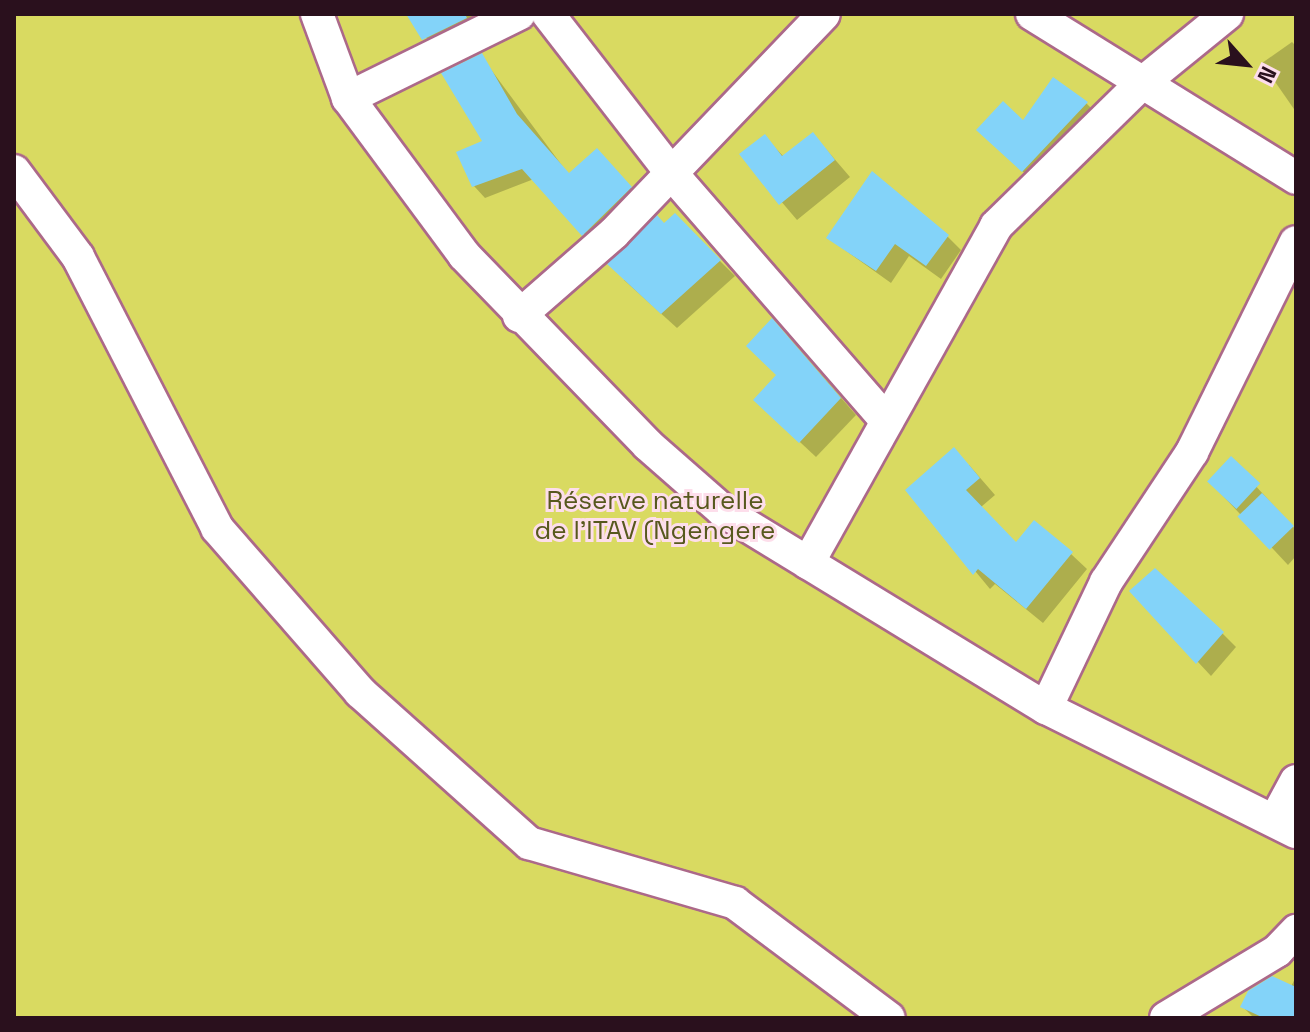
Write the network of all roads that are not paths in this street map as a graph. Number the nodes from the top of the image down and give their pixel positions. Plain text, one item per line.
1 (317, 14) edge
2 (519, 14) edge
3 (548, 14) edge
4 (824, 14) edge
5 (1032, 14) edge
6 (1227, 14) edge
7 (1141, 84) junction
8 (348, 98) junction
9 (14, 171) edge
10 (672, 174) junction
11 (1296, 178) edge
12 (1296, 242) edge
13 (519, 316) junction
14 (887, 421) junction
15 (808, 563) junction
16 (1046, 708) junction
17 (1296, 781) edge
18 (1286, 825) edge
19 (1296, 931) edge
20 (889, 1018) edge
21 (1166, 1018) edge

1 - 8 street
2 - 8 street
3 - 10 street
4 - 10 street
5 - 7 street
6 - 7 street
7 - 11 street
7 - 14 street
8 - 13 street
9 - 20 street
10 - 13 street
10 - 14 street
12 - 16 street
13 - 15 street
14 - 15 street
15 - 16 street
16 - 18 street
17 - 18 street
19 - 21 street

